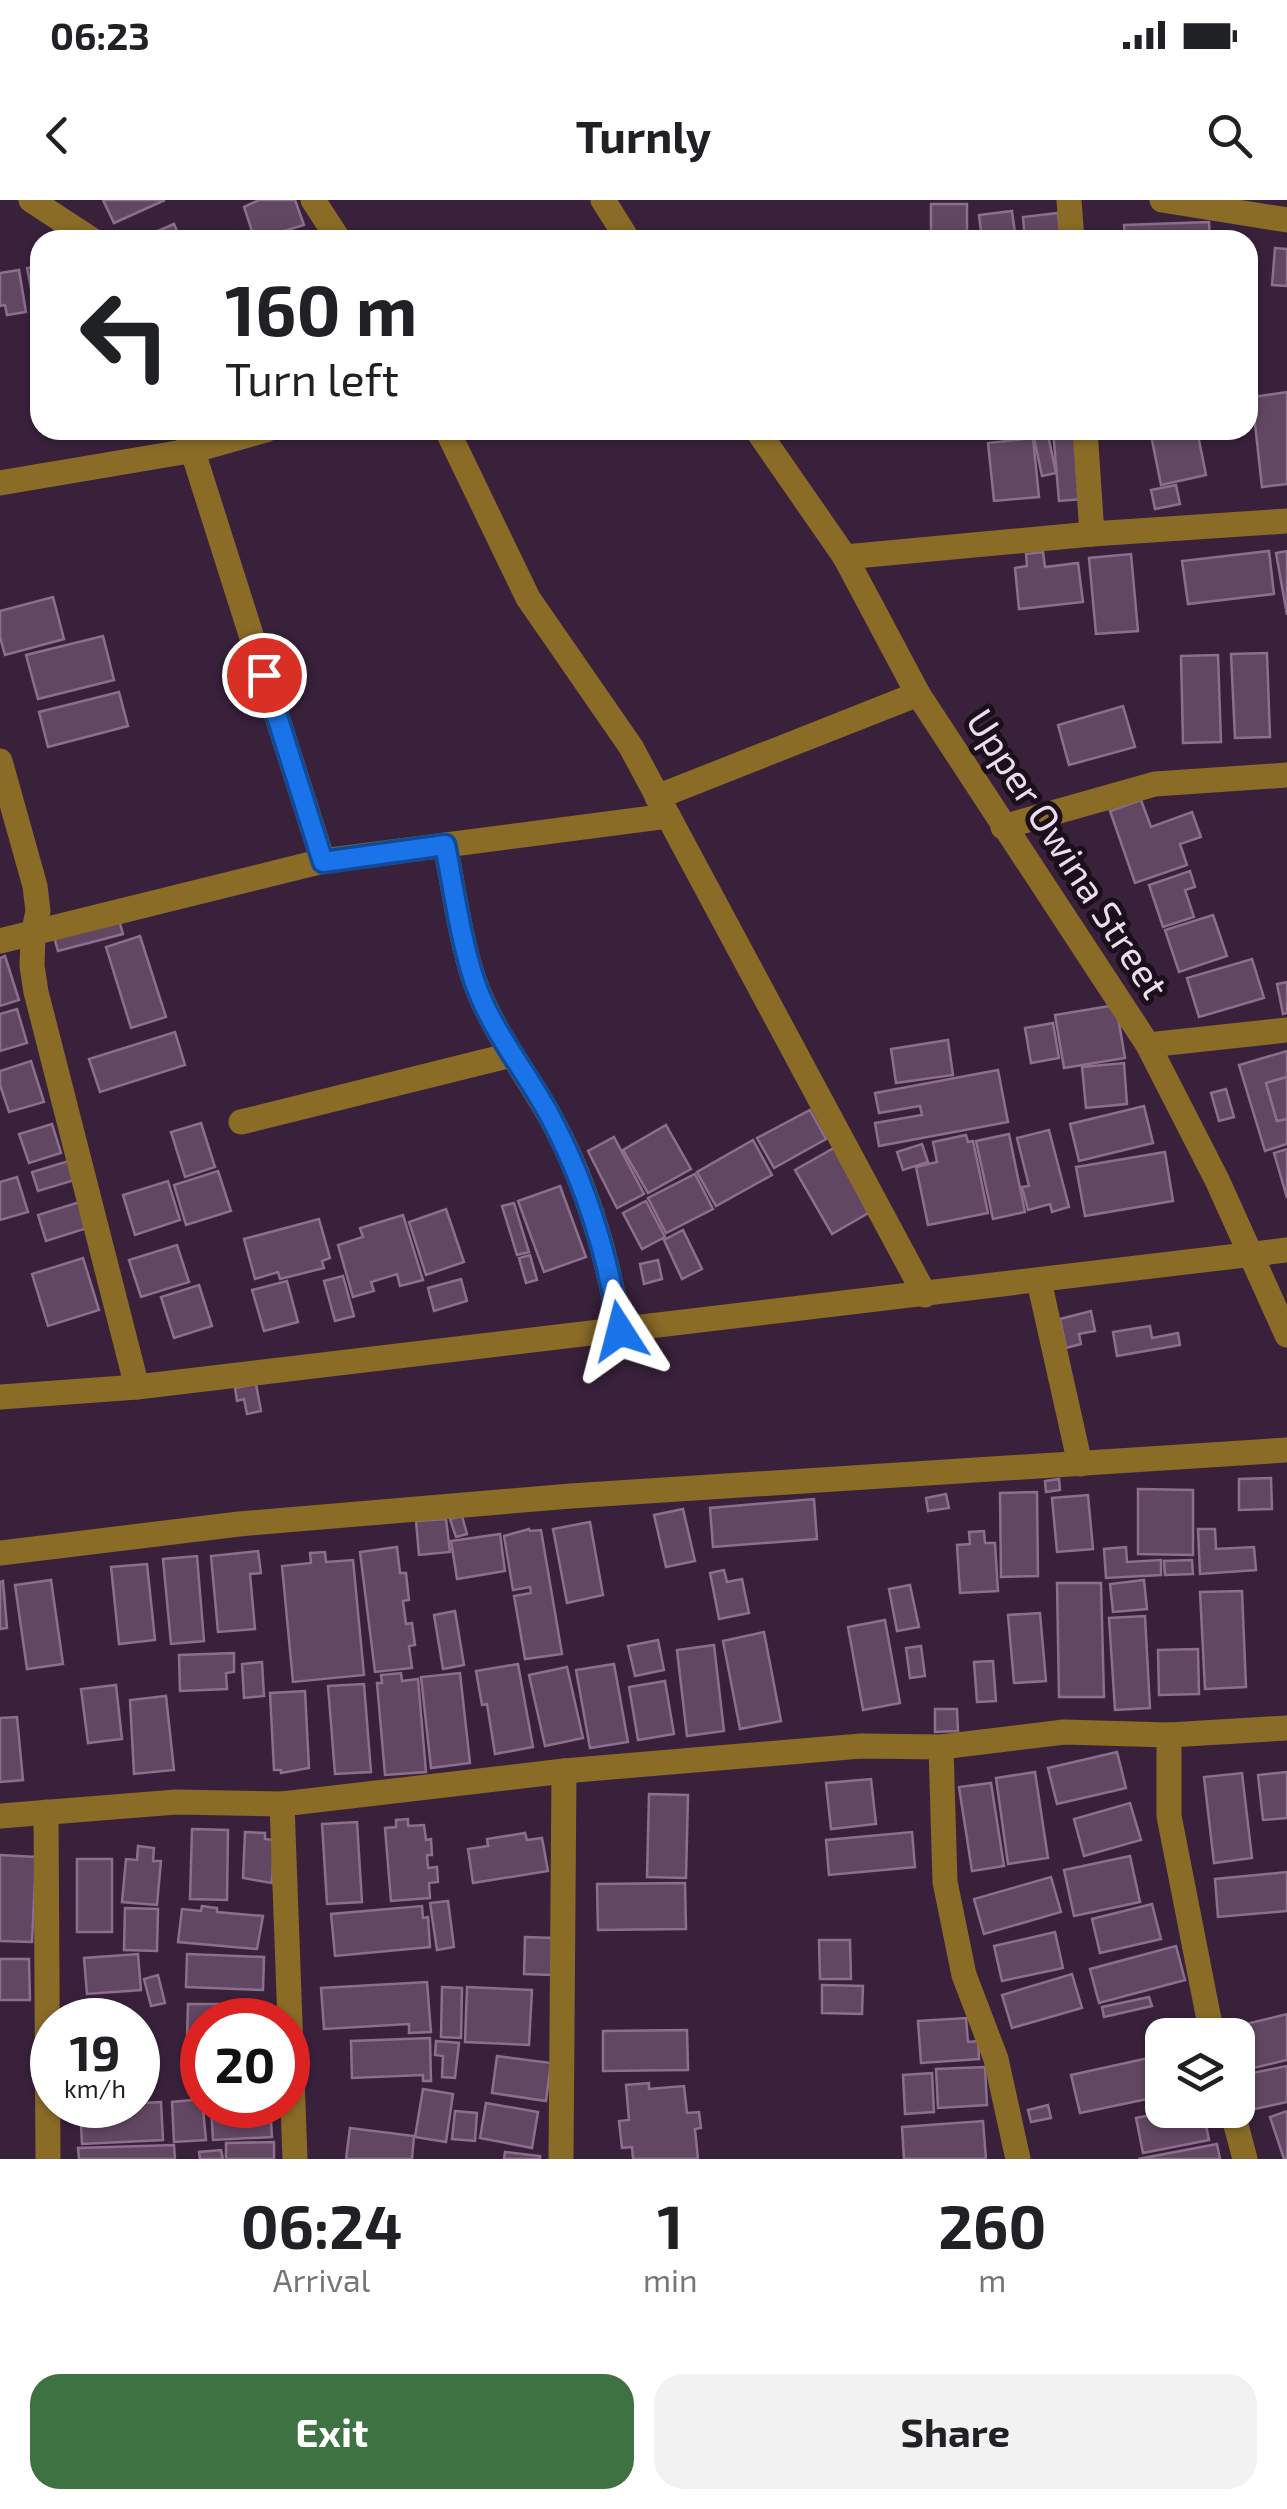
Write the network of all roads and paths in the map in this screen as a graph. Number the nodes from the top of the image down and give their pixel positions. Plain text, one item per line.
1 (31, 200) edge
2 (313, 200) edge
3 (602, 200) edge
4 (1070, 200) edge
5 (1162, 200) edge
6 (1287, 220) edge
7 (77, 230) edge
8 (332, 230) edge
9 (622, 230) edge
10 (1072, 230) edge
11 (190, 440) edge
12 (452, 440) edge
13 (764, 440) edge
14 (1086, 440) edge
15 (0, 483) edge
16 (1287, 520) edge
17 (1092, 534) junction
18 (845, 558) junction
19 (918, 694) junction
20 (0, 761) edge
21 (1287, 775) edge
22 (662, 806) junction
23 (1004, 827) junction
24 (445, 845) junction
25 (323, 862) junction
26 (33, 935) junction
27 (0, 941) edge
28 (1287, 1030) edge
29 (1148, 1045) junction
30 (511, 1055) junction
31 (241, 1122) dead end
32 (1287, 1250) edge
33 (1248, 1254) junction
34 (1039, 1281) junction
35 (925, 1295) junction
36 (620, 1331) junction
37 (1287, 1335) edge
38 (137, 1387) junction
39 (0, 1397) edge
40 (1287, 1450) edge
41 (1080, 1464) junction
42 (0, 1553) edge
43 (1287, 1728) edge
44 (1169, 1734) junction
45 (941, 1746) junction
46 (564, 1771) junction
47 (282, 1804) junction
48 (46, 1812) junction
49 (0, 1816) edge
50 (1209, 2018) edge
51 (1237, 2128) edge
52 (48, 2159) edge
53 (295, 2159) edge
54 (561, 2159) edge
55 (1018, 2159) edge
56 (1246, 2159) edge

1 - 7 street
2 - 8 street
3 - 9 street
4 - 10 street
5 - 6 street
11 - 15 street
11 - 25 street
12 - 22 street
13 - 18 street, Upper Owina Street
14 - 17 street
16 - 17 street
17 - 18 street
18 - 19 street, Upper Owina Street
19 - 22 street
19 - 23 street, Upper Owina Street
20 - 26 street
21 - 23 street
22 - 24 street
22 - 35 street
23 - 29 street, Upper Owina Street
24 - 25 street
24 - 30 street
25 - 26 street
26 - 27 street
26 - 38 street
28 - 29 street
29 - 33 street, Upper Owina Street
30 - 31 street
30 - 36 street
32 - 33 street
33 - 34 street
33 - 37 street, Upper Owina Street
34 - 35 street
34 - 41 street
35 - 36 street
36 - 38 street
38 - 39 street
40 - 41 street
41 - 42 street
43 - 44 street
44 - 45 street
44 - 50 street
45 - 46 street
45 - 55 street
46 - 47 street
46 - 54 street
47 - 48 street
47 - 53 street
48 - 49 street
48 - 52 street
51 - 56 street

